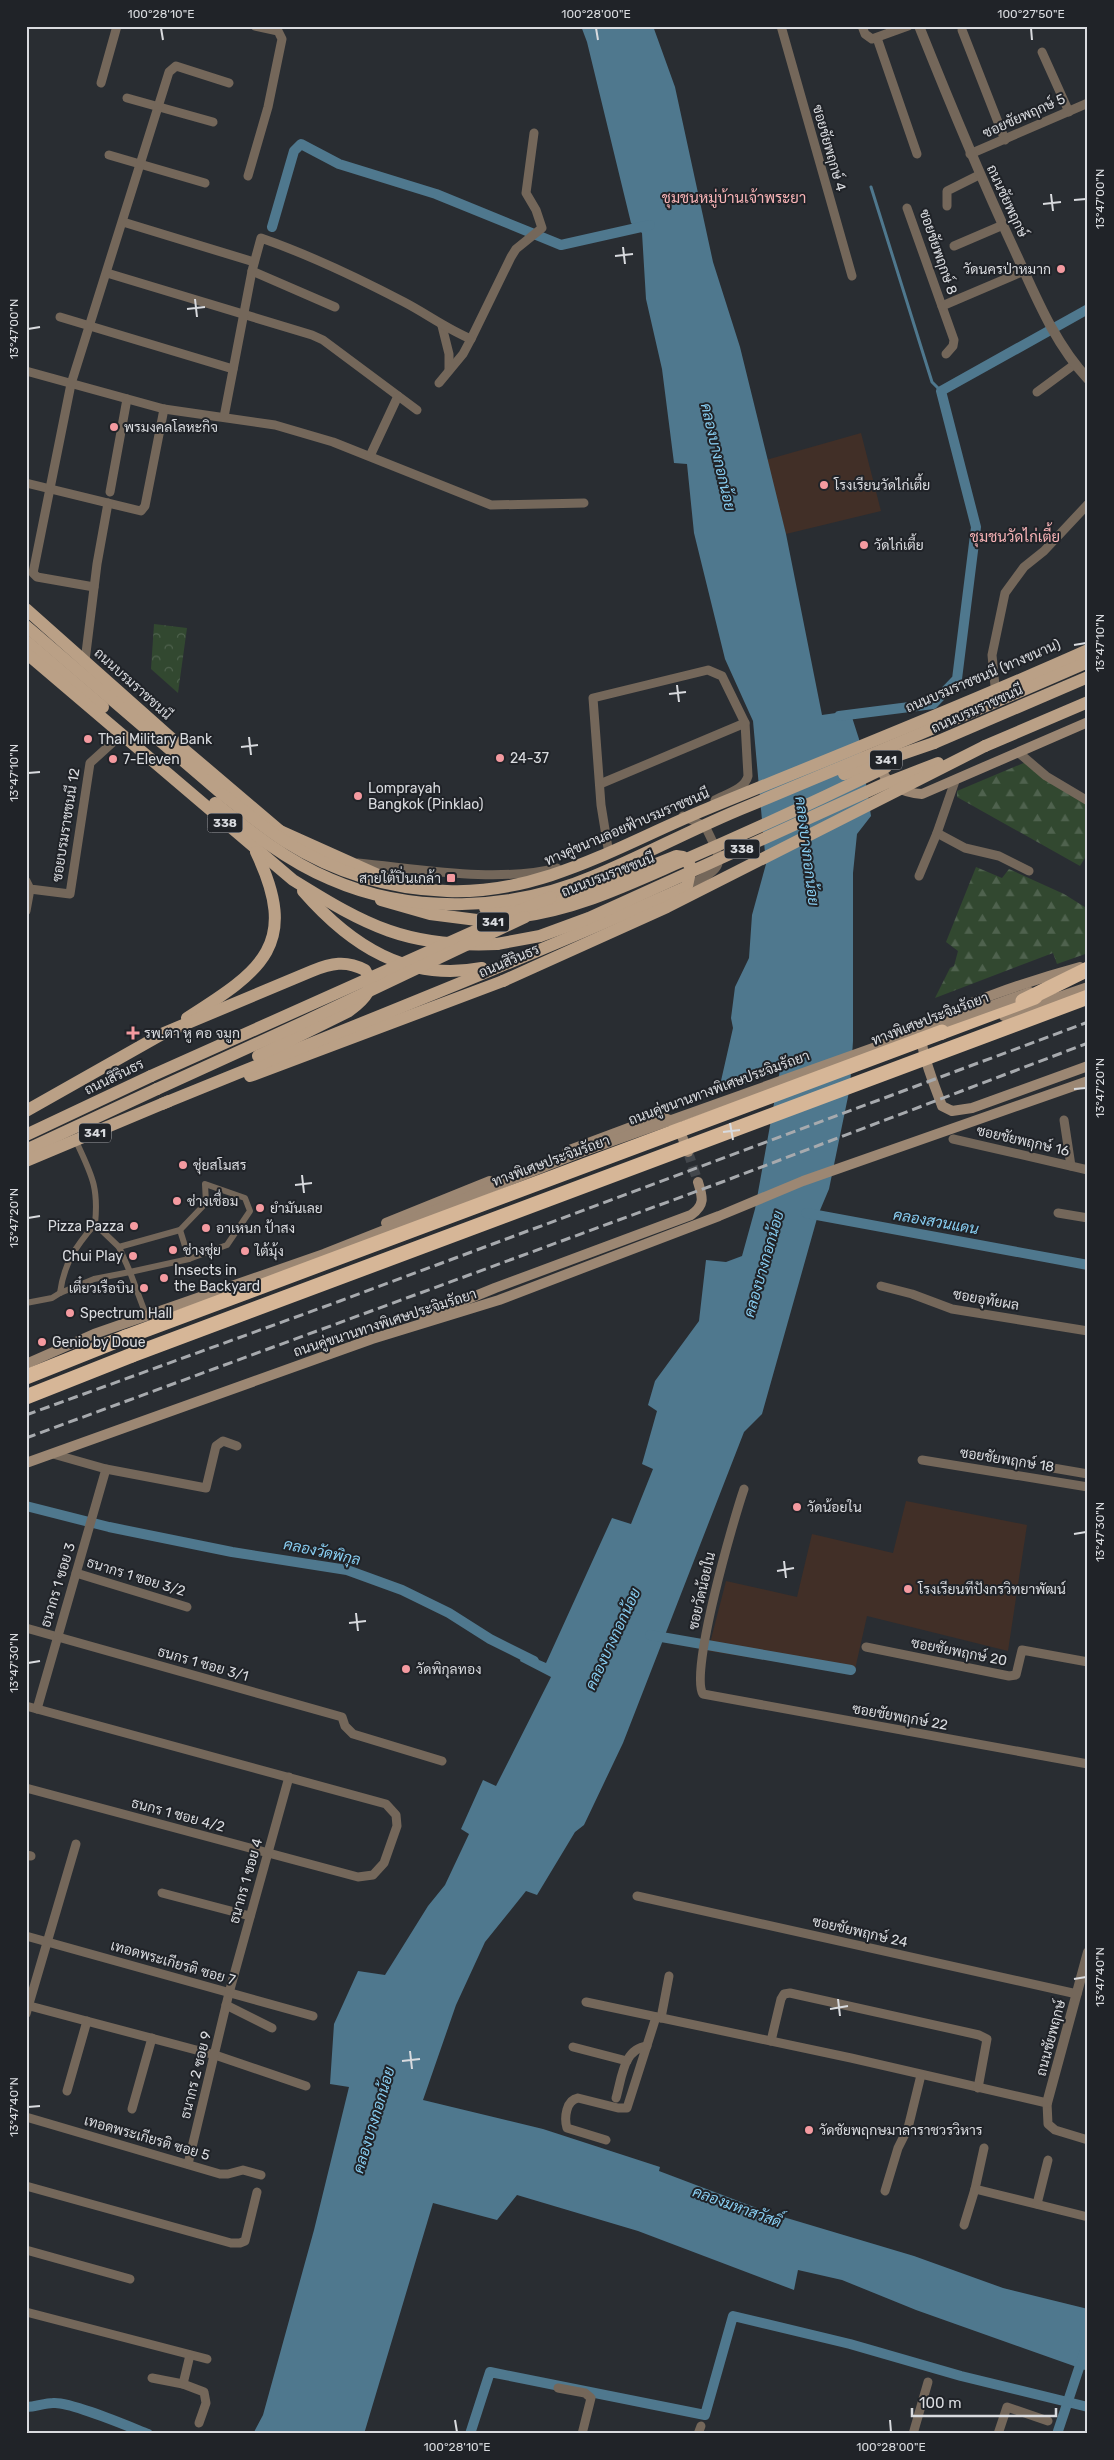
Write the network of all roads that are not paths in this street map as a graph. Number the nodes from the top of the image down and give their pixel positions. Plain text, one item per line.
1 (117, 26) edge
2 (254, 26) edge
3 (781, 26) edge
4 (862, 26) edge
5 (908, 26) edge
6 (919, 26) edge
7 (962, 30) dead end
8 (877, 38) junction
9 (1042, 52) dead end
10 (101, 83) dead end
11 (229, 83) dead end
12 (128, 98) dead end
13 (1088, 103) edge
14 (158, 107) junction
15 (1069, 112) junction
16 (213, 122) dead end
17 (534, 133) dead end
18 (1005, 140) junction
19 (917, 154) dead end
20 (970, 154) junction
21 (109, 155) dead end
22 (141, 164) junction
23 (248, 176) dead end
24 (979, 176) junction
25 (205, 183) dead end
26 (947, 206) dead end
27 (908, 208) dead end
28 (123, 222) junction
29 (1002, 225) junction
30 (954, 246) dead end
31 (253, 267) junction
32 (1024, 271) junction
33 (107, 274) junction
34 (852, 276) dead end
35 (942, 306) junction
36 (335, 307) dead end
37 (244, 315) junction
38 (60, 317) dead end
39 (442, 326) junction
40 (90, 327) junction
41 (471, 339) junction
42 (946, 354) dead end
43 (1075, 364) junction
44 (234, 369) junction
45 (449, 369) junction
46 (26, 371) edge
47 (1088, 378) edge
48 (439, 383) dead end
49 (71, 384) junction
50 (1037, 392) dead end
51 (398, 396) junction
52 (127, 399) junction
53 (164, 409) junction
54 (417, 410) dead end
55 (224, 417) junction
56 (370, 456) junction
57 (26, 483) edge
58 (49, 488) junction
59 (110, 492) dead end
60 (108, 502) junction
61 (584, 503) dead end
62 (1086, 509) edge
63 (94, 587) junction
64 (26, 609) edge
65 (26, 626) edge
66 (26, 641) edge
67 (1088, 648) edge
68 (26, 653) edge
69 (85, 661) junction
70 (1088, 662) edge
71 (1088, 677) edge
72 (995, 686) junction
73 (1088, 702) edge
74 (1088, 722) edge
75 (745, 723) junction
76 (122, 734) junction
77 (934, 743) junction
78 (985, 746) junction
79 (1018, 753) junction
80 (955, 781) junction
81 (600, 784) junction
82 (1088, 801) edge
83 (711, 802) junction
84 (681, 815) junction
85 (705, 826) junction
86 (280, 831) junction
87 (937, 833) junction
88 (253, 847) junction
89 (608, 848) junction
90 (349, 863) junction
91 (1029, 872) dead end
92 (594, 876) junction
93 (919, 876) dead end
94 (293, 880) junction
95 (28, 885) edge
96 (687, 886) junction
97 (26, 911) edge
98 (501, 964) junction
99 (1085, 972) edge
100 (1088, 987) edge
101 (1088, 997) edge
102 (164, 1033) junction
103 (1088, 1059) edge
104 (1088, 1066) edge
105 (1087, 1082) edge
106 (162, 1104) junction
107 (26, 1111) edge
108 (1064, 1120) dead end
109 (26, 1136) edge
110 (953, 1138) dead end
111 (76, 1141) junction
112 (26, 1150) edge
113 (688, 1152) tunnel mouth
114 (26, 1160) edge
115 (1071, 1166) junction
116 (1088, 1170) edge
117 (698, 1182) tunnel mouth
118 (1058, 1213) dead end
119 (1088, 1218) edge
120 (95, 1224) junction
121 (180, 1230) junction
122 (119, 1247) junction
123 (324, 1254) junction
124 (189, 1259) junction
125 (130, 1272) junction
126 (881, 1286) dead end
127 (60, 1293) junction
128 (26, 1303) edge
129 (146, 1315) junction
130 (1088, 1331) edge
131 (372, 1339) junction
132 (26, 1364) edge
133 (26, 1378) edge
134 (26, 1397) edge
135 (237, 1446) dead end
136 (53, 1454) junction
137 (922, 1460) dead end
138 (26, 1463) edge
139 (1047, 1467) dead end
140 (106, 1469) junction
141 (1088, 1474) edge
142 (1088, 1487) edge
143 (744, 1489) dead end
144 (76, 1573) junction
145 (187, 1607) dead end
146 (26, 1628) edge
147 (57, 1637) junction
148 (866, 1647) dead end
149 (1088, 1662) edge
150 (708, 1696) joint
151 (26, 1706) edge
152 (37, 1709) junction
153 (442, 1761) dead end
154 (1088, 1764) edge
155 (290, 1777) junction
156 (26, 1788) edge
157 (76, 1844) dead end
158 (268, 1854) junction
159 (162, 1893) dead end
160 (637, 1896) dead end
161 (250, 1916) junction
162 (26, 1936) edge
163 (48, 1941) junction
164 (1088, 1952) edge
165 (669, 1976) dead end
166 (229, 1993) junction
167 (1077, 1994) junction
168 (586, 2002) dead end
169 (226, 2006) junction
170 (27, 2008) edge
171 (313, 2016) dead end
172 (659, 2017) junction
173 (87, 2021) junction
174 (272, 2028) dead end
175 (152, 2038) junction
176 (771, 2041) junction
177 (647, 2046) junction
178 (573, 2047) dead end
179 (215, 2055) junction
180 (627, 2061) junction
181 (921, 2075) junction
182 (306, 2086) dead end
183 (978, 2088) junction
184 (67, 2091) dead end
185 (616, 2098) dead end
186 (1047, 2102) junction
187 (132, 2109) dead end
188 (26, 2118) edge
189 (606, 2140) dead end
190 (1088, 2140) edge
191 (984, 2148) dead end
192 (1048, 2160) dead end
193 (188, 2164) junction
194 (261, 2175) dead end
195 (26, 2186) edge
196 (975, 2189) junction
197 (885, 2191) dead end
198 (258, 2192) dead end
199 (1037, 2204) junction
200 (1088, 2217) edge
201 (964, 2225) dead end
202 (26, 2250) edge
203 (130, 2279) dead end
204 (26, 2312) edge
205 (190, 2355) junction
206 (207, 2359) dead end
207 (152, 2378) dead end
208 (928, 2382) dead end
209 (182, 2384) junction
210 (558, 2388) dead end
211 (1048, 2421) dead end
212 (199, 2424) dead end
213 (582, 2434) edge
214 (913, 2434) edge
215 (998, 2434) edge

1 - 10 street
2 - 23 street
3 - 34 street, ซอยชัยพฤกษ์ 4
4 - 8 street
5 - 8 street
6 - 20 street, ถนนชัยพฤกษ์
7 - 18 street
8 - 19 street
9 - 15 street
11 - 14 street
12 - 14 street
13 - 15 street, ซอยชัยพฤกษ์ 5
14 - 16 street
14 - 22 street
15 - 18 street, ซอยชัยพฤกษ์ 5
17 - 41 street
18 - 20 street, ซอยชัยพฤกษ์ 5
20 - 24 street, ถนนชัยพฤกษ์
21 - 22 street
22 - 25 street
22 - 28 street
24 - 26 street
24 - 29 street, ถนนชัยพฤกษ์
27 - 35 street, ซอยชัยพฤกษ์ 8
28 - 31 street
28 - 33 street
29 - 30 street
29 - 32 street, ถนนชัยพฤกษ์
31 - 36 street
31 - 37 street
31 - 39 street
32 - 35 street, ซอยชัยพฤกษ์ 8
32 - 43 street, ถนนชัยพฤกษ์
33 - 37 street
33 - 40 street
35 - 42 street, ซอยชัยพฤกษ์ 8
37 - 44 street
37 - 51 street
38 - 40 street
39 - 41 street
39 - 45 street
40 - 44 street
40 - 49 street
41 - 45 street
43 - 47 street, ถนนชัยพฤกษ์
43 - 50 street
44 - 55 street
45 - 48 street
46 - 49 street
49 - 52 street
49 - 58 street
51 - 54 street
51 - 56 street
52 - 53 street
52 - 59 street
53 - 55 street
53 - 60 street
55 - 56 street
56 - 61 street
57 - 58 street
58 - 60 street
58 - 63 street
60 - 63 street
62 - 72 street
63 - 69 street
64 - 69 main road, ถนนบรมราชชนนี
65 - 67 main road, ทางคู่ขนานลอยฟ้าบรมราชชนนี, bridge
66 - 92 main road, ทางคู่ขนานลอยฟ้าบรมราชชนนี, bridge
67 - 72 main road, ถนนบรมราชชนนี (ทางขนาน)
68 - 76 main road, ถนนบรมราชชนนี
69 - 86 main road, ถนนบรมราชชนนี / 338
70 - 92 main road, ทางคู่ขนานลอยฟ้าบรมราชชนนี, bridge
71 - 77 main road, ถนนบรมราชชนนี / 338
72 - 80 main road, ถนนบรมราชชนนี (ทางขนาน)
73 - 78 main road, ถนนบรมราชชนนี / 338
74 - 79 main road
75 - 81 street
75 - 81 street
75 - 83 street
76 - 88 main road, ถนนบรมราชชนนี / 338
76 - 95 street, ซอยบรมราชชนนี 12
77 - 86 main road, ถนนบรมราชชนนี / 338, bridge
77 - 109 main road, ถนนสิรินธร / 341, bridge
78 - 94 main road, ถนนบรมราชชนนี / 338, bridge
78 - 106 main road, ถนนสิรินธร / 341, bridge
79 - 80 main road
79 - 82 street
80 - 87 street
81 - 89 street
83 - 84 street
83 - 85 street
84 - 85 street
84 - 89 street
85 - 96 street
86 - 90 main road
87 - 91 street
87 - 93 street
88 - 94 main road, ถนนบรมราชชนนี / 338
88 - 102 main road
89 - 90 street
90 - 96 main road
92 - 112 main road, bridge
94 - 98 main road
95 - 97 street, ซอยบรมราชชนนี 12
96 - 98 main road
98 - 106 main road
99 - 104 main road
99 - 123 main road, ถนนคู่ขนานทางพิเศษประจิมรัถยา, bridge
99 - 133 highway, ทางพิเศษประจิมรัถยา, bridge
100 - 103 main road
101 - 134 highway, bridge
102 - 106 main road
102 - 107 main road
105 - 131 main road, ถนนคู่ขนานทางพิเศษประจิมรัถยา
106 - 111 main road, ถนนสิรินธร / 341
108 - 115 street
110 - 115 street, ซอยชัยพฤกษ์ 16
111 - 114 main road, ถนนสิรินธร / 341
111 - 120 street
113 - 123 main road
115 - 116 street, ซอยชัยพฤกษ์ 16
117 - 131 main road
118 - 119 street
120 - 122 street
120 - 127 street
121 - 122 street
121 - 124 street
121 - 124 street
122 - 125 street
123 - 129 main road, ถนนคู่ขนานทางพิเศษประจิมรัถยา
124 - 125 street
125 - 127 street
125 - 129 street
126 - 130 street, ซอยอุทัยผล
127 - 128 street
129 - 132 main road, ถนนคู่ขนานทางพิเศษประจิมรัถยา
131 - 136 main road, ถนนคู่ขนานทางพิเศษประจิมรัถยา
135 - 140 street
136 - 138 main road, ถนนคู่ขนานทางพิเศษประจิมรัถยา
136 - 140 street
137 - 142 street, ซอยชัยพฤกษ์ 18
139 - 141 street, ซอยชัยพฤกษ์ 18
140 - 144 street, ธนากร 1 ซอย 3
143 - 150 street, ซอยวัดน้อยใน
144 - 145 street, ธนากร 1 ซอย 3/2
144 - 147 street, ธนากร 1 ซอย 3
146 - 147 street, ธนกร 1 ซอย 3/1
147 - 152 street, ธนากร 1 ซอย 3
147 - 153 street, ธนกร 1 ซอย 3/1
148 - 149 street, ซอยชัยพฤกษ์ 20
150 - 154 street, ซอยชัยพฤกษ์ 22
151 - 152 street
152 - 155 street
155 - 158 street, ธนากร 1 ซอย 4
155 - 158 street, ธนกร 1 ซอย 4/2
156 - 158 street, ธนกร 1 ซอย 4/2
157 - 163 street
158 - 161 street, ธนากร 1 ซอย 4
159 - 161 street
160 - 167 street, ซอยชัยพฤกษ์ 24
161 - 166 street, ธนากร 1 ซอย 4
162 - 163 street, เทอดพระเกียรติ ซอย 7
163 - 166 street, เทอดพระเกียรติ ซอย 7
163 - 170 street
164 - 167 street, ถนนชัยพฤกษ์
165 - 172 street
166 - 169 street, ธนากร 2 ซอย 9
166 - 171 street, เทอดพระเกียรติ ซอย 7
167 - 186 street, ถนนชัยพฤกษ์
168 - 172 street
169 - 174 street
169 - 179 street, ธนากร 2 ซอย 9
170 - 173 street
172 - 176 street
172 - 177 street
173 - 175 street
173 - 184 street
175 - 179 street
175 - 187 street
176 - 181 street
176 - 183 street
177 - 180 street
177 - 189 street
178 - 180 street
179 - 182 street
179 - 193 street, ธนากร 2 ซอย 9
180 - 185 street
181 - 183 street
181 - 197 street
183 - 186 street
186 - 190 street
188 - 193 street, เทอดพระเกียรติ ซอย 5
191 - 196 street
192 - 199 street
193 - 194 street, เทอดพระเกียรติ ซอย 5
195 - 198 street
196 - 199 street
196 - 201 street
199 - 200 street
202 - 203 street
204 - 205 street
205 - 206 street
205 - 209 street
207 - 209 street
208 - 214 street
209 - 212 street
210 - 213 street
211 - 215 street

